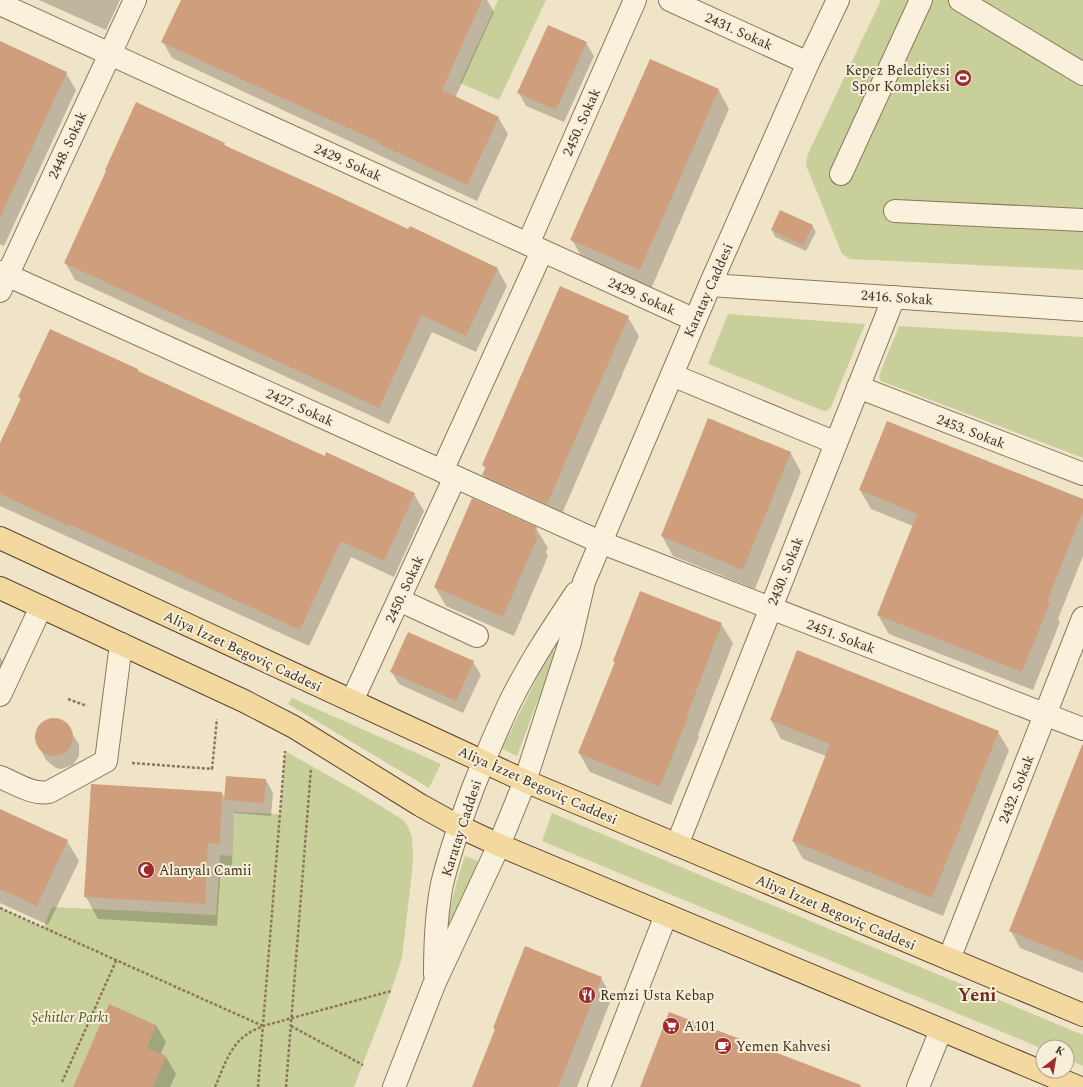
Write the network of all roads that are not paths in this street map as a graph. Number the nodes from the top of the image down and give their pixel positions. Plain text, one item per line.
1 (135, 0) edge
2 (635, 0) edge
3 (670, 0) edge
4 (838, 0) edge
5 (921, 0) edge
6 (960, 0) edge
7 (0, 4) edge
8 (110, 54) junction
9 (808, 63) junction
10 (1083, 74) edge
11 (841, 174) dead end
12 (895, 211) dead end
13 (1083, 220) edge
14 (535, 247) junction
15 (2, 279) edge
16 (710, 285) junction
17 (894, 297) junction
18 (1083, 310) edge
19 (695, 320) junction
20 (672, 374) junction
21 (858, 387) junction
22 (836, 443) junction
23 (449, 474) junction
24 (1083, 474) edge
25 (0, 538) edge
26 (600, 542) junction
27 (584, 582) junction
28 (0, 588) edge
29 (399, 600) junction
30 (41, 607) junction
31 (771, 608) junction
32 (1083, 618) edge
33 (477, 636) dead end
34 (121, 644) junction
35 (0, 695) edge
36 (352, 701) junction
37 (1045, 714) junction
38 (1083, 729) edge
39 (483, 762) junction
40 (0, 777) edge
41 (525, 782) junction
42 (458, 826) junction
43 (499, 844) junction
44 (677, 845) junction
45 (666, 914) junction
46 (949, 959) junction
47 (434, 982) junction
48 (1083, 1015) edge
49 (941, 1030) junction
50 (1064, 1084) edge
51 (394, 1087) edge
52 (599, 1087) edge
53 (918, 1087) edge

1 - 8 street, 2448. Sokak
2 - 14 street, 2450. Sokak
3 - 9 street, 2431. Sokak
4 - 9 street, Karatay Caddesi
5 - 11 street
6 - 10 street
7 - 8 street, 2429. Sokak
8 - 14 street, 2429. Sokak
8 - 15 street, 2448. Sokak
9 - 16 street, Karatay Caddesi
12 - 13 street
14 - 19 street, 2429. Sokak
14 - 23 street, 2450. Sokak
15 - 23 street, 2427. Sokak
16 - 17 street, 2416. Sokak
16 - 19 street, Karatay Caddesi
17 - 18 street, 2416. Sokak
17 - 21 street, 2430. Sokak
19 - 20 street, Karatay Caddesi
20 - 22 street
20 - 26 street, Karatay Caddesi
21 - 22 street, 2430. Sokak
21 - 24 street, 2453. Sokak
22 - 31 street, 2430. Sokak
23 - 26 street, 2427. Sokak
23 - 29 street, 2450. Sokak
25 - 36 main road, Aliya İzzet Begoviç Caddesi
26 - 27 street, Karatay Caddesi
26 - 31 street, 2451. Sokak
27 - 39 street, Karatay Caddesi
27 - 41 street, Karatay Caddesi
28 - 30 main road
29 - 33 street
29 - 36 street, 2450. Sokak
30 - 34 main road
30 - 35 street
31 - 37 street, 2451. Sokak
31 - 44 street, 2430. Sokak
32 - 37 street, 2432. Sokak
34 - 40 street
34 - 42 main road
36 - 39 main road, Aliya İzzet Begoviç Caddesi
37 - 38 street, 2451. Sokak
37 - 46 street, 2432. Sokak
39 - 41 main road, Aliya İzzet Begoviç Caddesi
39 - 42 street, Karatay Caddesi
41 - 43 street, Karatay Caddesi
41 - 44 main road, Aliya İzzet Begoviç Caddesi
42 - 43 main road
42 - 47 street, Karatay Caddesi
43 - 45 main road
43 - 47 street, Karatay Caddesi
44 - 46 main road, Aliya İzzet Begoviç Caddesi
45 - 49 main road
45 - 52 street
46 - 48 main road, Aliya İzzet Begoviç Caddesi
47 - 51 street, Karatay Caddesi
49 - 50 main road
49 - 53 street

